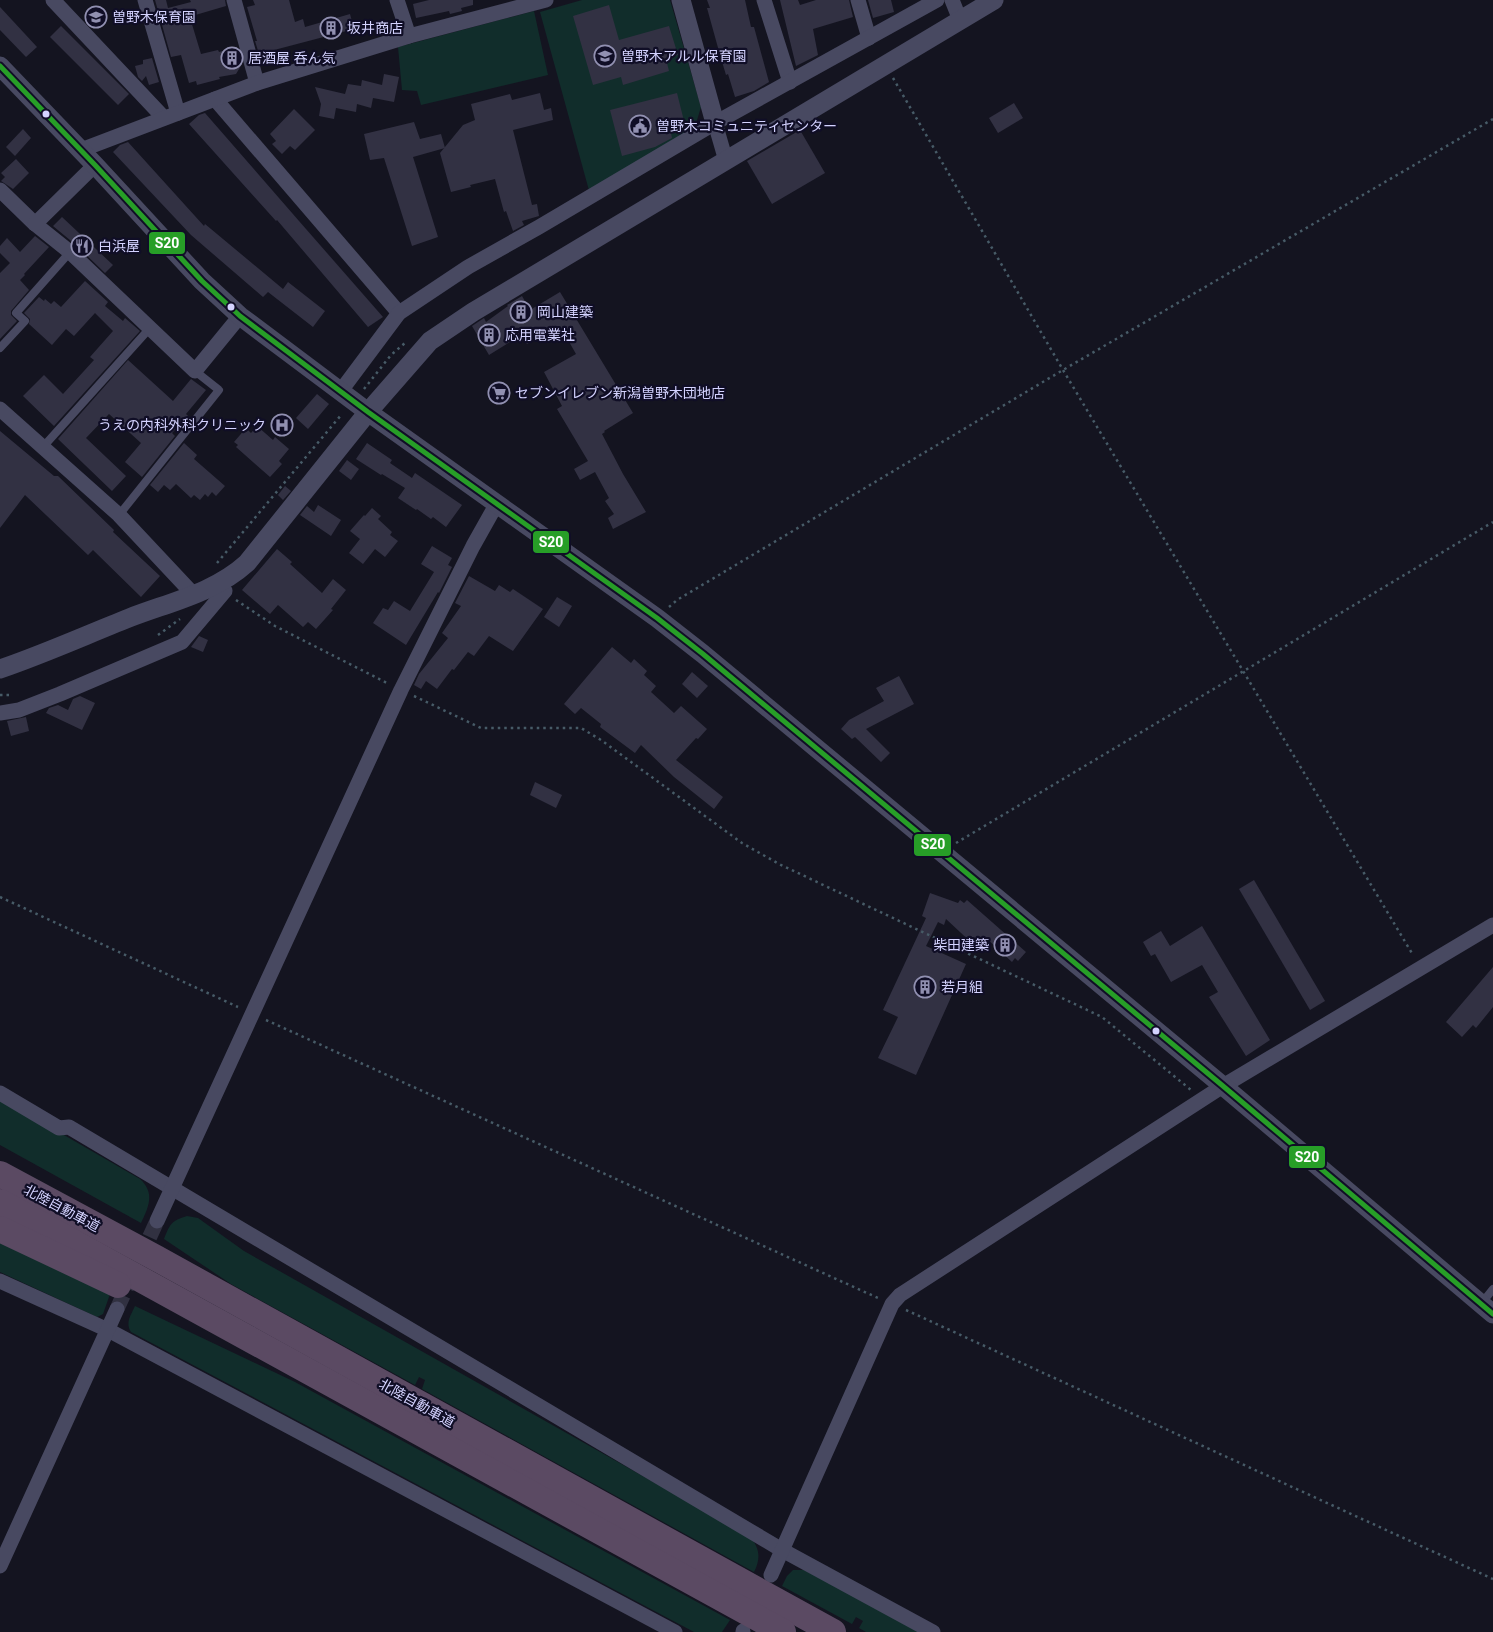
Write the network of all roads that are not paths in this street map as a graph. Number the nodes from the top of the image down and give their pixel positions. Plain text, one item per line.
1 (53, 0) edge
2 (145, 0) edge
3 (234, 0) edge
4 (397, 0) edge
5 (546, 0) edge
6 (681, 0) edge
7 (764, 0) edge
8 (858, 0) edge
9 (937, 0) edge
10 (952, 0) edge
11 (994, 0) edge
12 (960, 20) junction
13 (409, 36) junction
14 (869, 38) junction
15 (0, 66) edge
16 (790, 82) junction
17 (257, 83) junction
18 (216, 99) junction
19 (178, 113) junction
20 (164, 118) junction
21 (715, 123) junction
22 (81, 150) junction
23 (726, 161) junction
24 (95, 165) junction
25 (0, 190) edge
26 (35, 224) junction
27 (70, 252) junction
28 (400, 312) junction
29 (240, 316) junction
30 (150, 328) junction
31 (0, 348) edge
32 (195, 371) junction
33 (354, 402) junction
34 (0, 409) edge
35 (43, 447) junction
36 (496, 505) junction
37 (119, 515) junction
38 (225, 591) road end
39 (194, 595) junction
40 (0, 669) edge
41 (0, 713) edge
42 (1493, 925) edge
43 (1223, 1086) junction
44 (0, 1093) edge
45 (0, 1159) edge
46 (0, 1174) edge
47 (173, 1188) junction
48 (0, 1202) edge
49 (157, 1221) tunnel mouth
50 (0, 1228) edge
51 (0, 1281) edge
52 (1493, 1289) edge
53 (216, 1292) junction
54 (116, 1309) tunnel mouth
55 (1487, 1309) edge
56 (108, 1330) junction
57 (332, 1384) junction
58 (782, 1550) junction
59 (0, 1566) edge
60 (771, 1575) dead end
61 (675, 1632) edge
62 (783, 1632) edge
63 (833, 1632) edge
64 (933, 1632) edge

1 - 20 street
2 - 19 street
3 - 17 street
4 - 13 street
5 - 13 street
6 - 21 street
7 - 16 street
8 - 14 street
9 - 14 street
10 - 12 street
11 - 12 street
12 - 23 street
13 - 17 street
14 - 16 street
15 - 22 street
16 - 21 street
17 - 18 street
18 - 19 street
18 - 28 street
19 - 20 street
20 - 22 street
21 - 23 street
21 - 28 street
22 - 24 street
23 - 33 street
24 - 26 street
24 - 29 street
25 - 26 street
26 - 27 street
27 - 30 street
27 - 31 lane
28 - 33 street
29 - 32 street
29 - 33 street
30 - 32 street
30 - 35 lane
32 - 37 lane
33 - 36 street
33 - 39 street
34 - 35 street
35 - 37 street
36 - 43 street
36 - 47 street
37 - 39 street
38 - 41 street
39 - 40 street
42 - 43 street
43 - 55 street
43 - 58 street
44 - 47 street
45 - 53 highway
46 - 53 highway, 北陸自動車道
47 - 49 street
47 - 58 street
48 - 57 highway, 北陸自動車道
50 - 57 highway
51 - 56 street
52 - 55 lane
53 - 63 highway, 北陸自動車道
54 - 56 street
56 - 59 street
56 - 61 street
57 - 62 highway, 北陸自動車道
58 - 60 street
58 - 64 street

